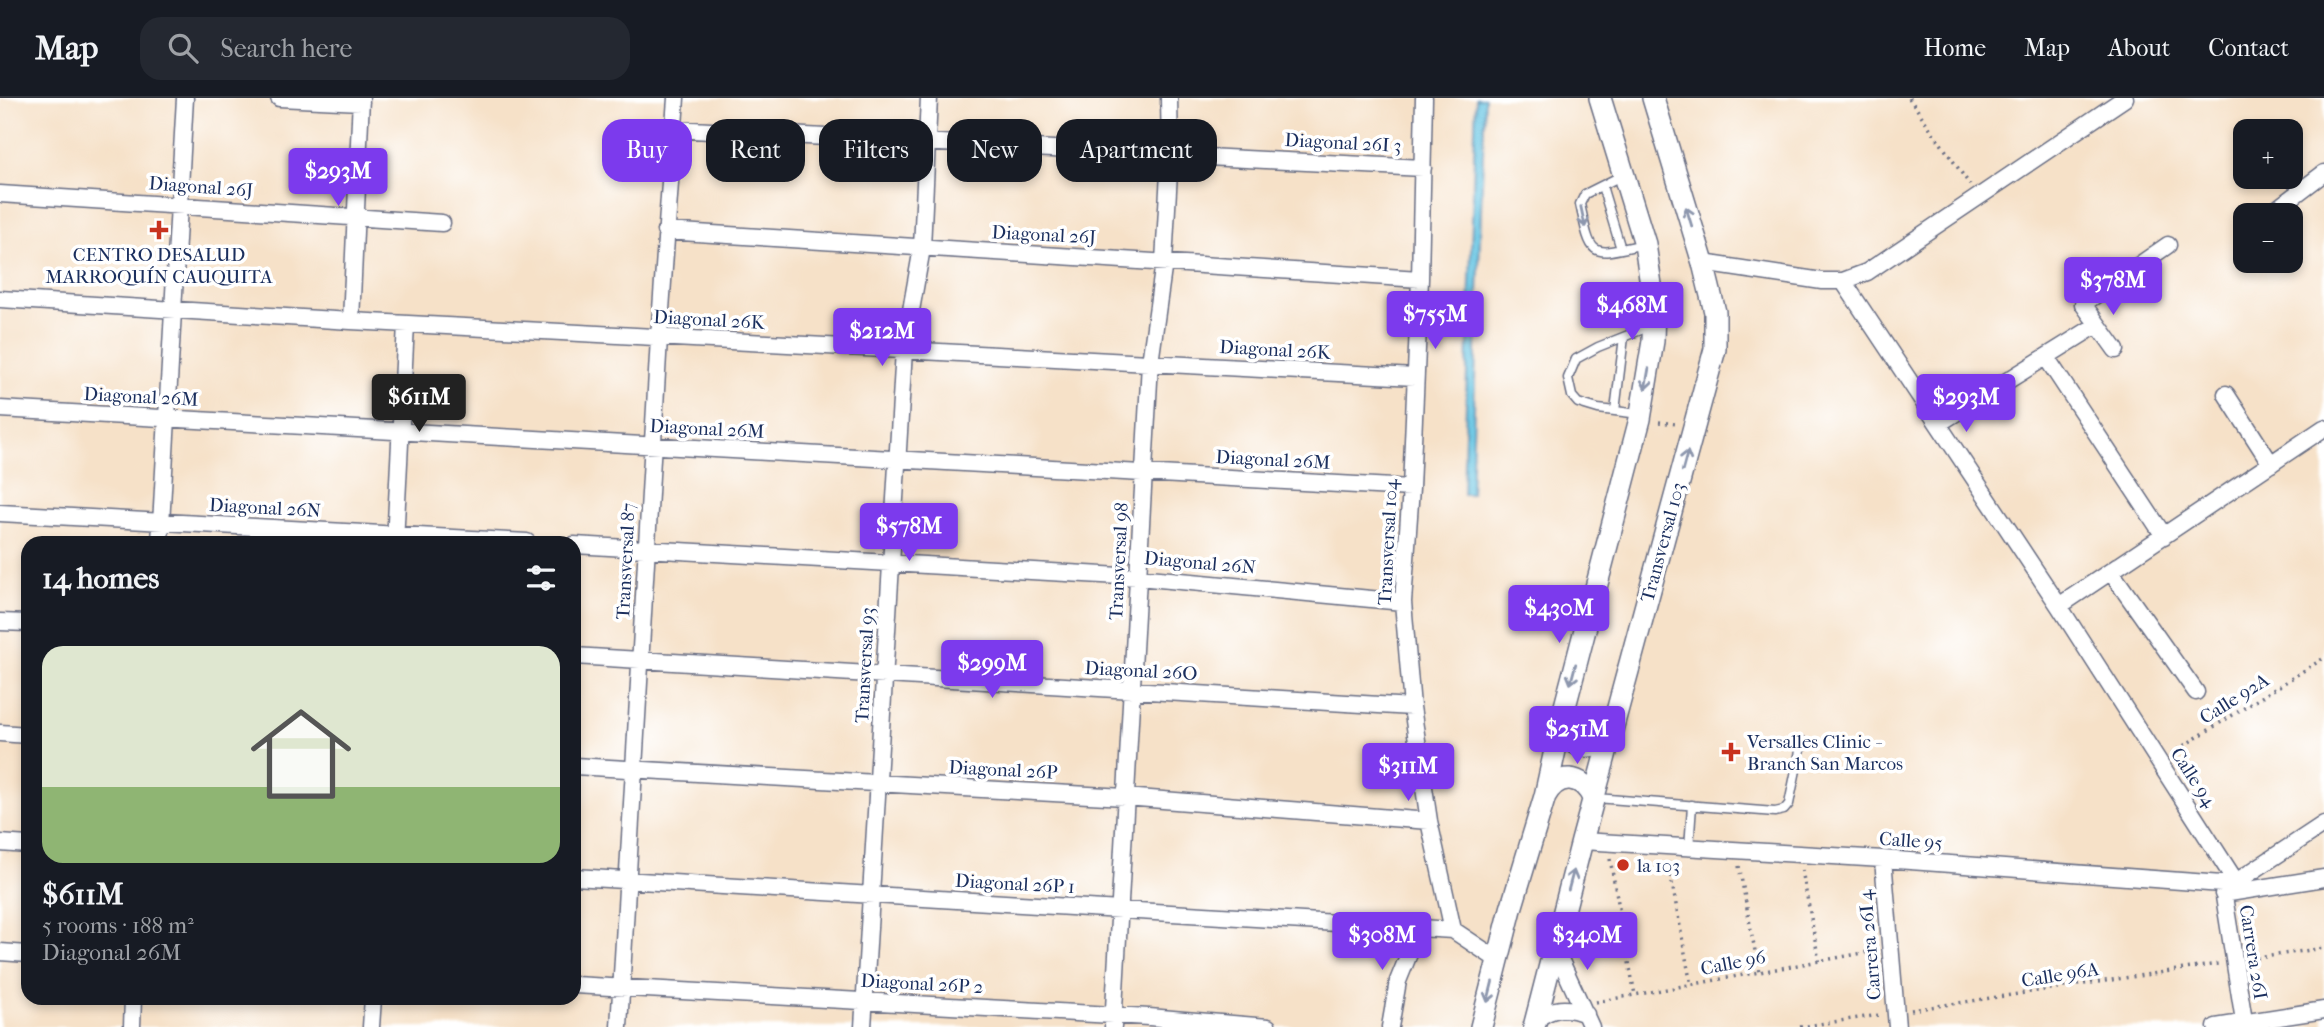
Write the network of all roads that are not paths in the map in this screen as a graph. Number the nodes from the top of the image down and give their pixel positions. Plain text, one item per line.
1 (185, 98) edge
2 (279, 98) edge
3 (676, 98) edge
4 (929, 98) edge
5 (1169, 98) edge
6 (1424, 98) edge
7 (1600, 98) edge
8 (1653, 98) edge
9 (2124, 98) edge
10 (361, 100) edge
11 (674, 119) edge
12 (928, 119) edge
13 (1169, 119) edge
14 (692, 130) edge
15 (819, 138) edge
16 (933, 144) edge
17 (1056, 149) edge
18 (1217, 157) edge
19 (1423, 168) junction
20 (2324, 173) edge
21 (1624, 175) junction
22 (669, 182) edge
23 (925, 182) edge
24 (1168, 182) edge
25 (1602, 186) junction
26 (0, 194) edge
27 (2284, 203) edge
28 (177, 206) junction
29 (356, 217) junction
30 (442, 223) dead end
31 (665, 231) junction
32 (1645, 244) junction
33 (2168, 245) dead end
34 (922, 248) junction
35 (1621, 249) junction
36 (1164, 262) junction
37 (1703, 263) junction
38 (1420, 279) junction
39 (1843, 281) junction
40 (0, 299) edge
41 (174, 310) junction
42 (351, 321) junction
43 (406, 324) junction
44 (1654, 324) junction
45 (2097, 325) junction
46 (1624, 337) junction
47 (659, 338) junction
48 (904, 350) junction
49 (2116, 350) dead end
50 (2046, 357) junction
51 (1150, 363) junction
52 (1415, 377) junction
53 (2226, 394) dead end
54 (0, 409) edge
55 (1615, 411) junction
56 (1640, 416) junction
57 (167, 418) junction
58 (1938, 424) junction
59 (2324, 428) edge
60 (400, 431) junction
61 (652, 446) junction
62 (897, 459) junction
63 (2270, 464) junction
64 (1144, 473) junction
65 (1411, 488) junction
66 (0, 513) edge
67 (162, 522) junction
68 (161, 536) edge
69 (354, 536) edge
70 (395, 536) edge
71 (2164, 536) junction
72 (581, 545) edge
73 (646, 549) junction
74 (891, 563) junction
75 (2111, 572) junction
76 (1138, 577) junction
77 (1403, 602) junction
78 (2059, 606) junction
79 (0, 622) edge
80 (21, 623) edge
81 (581, 656) edge
82 (640, 660) junction
83 (884, 675) junction
84 (1132, 690) junction
85 (2196, 692) dead end
86 (1412, 707) junction
87 (1563, 713) junction
88 (1614, 726) junction
89 (0, 733) edge
90 (21, 734) edge
91 (1802, 741) dead end
92 (581, 766) edge
93 (634, 769) junction
94 (878, 783) junction
95 (1545, 796) junction
96 (1125, 797) junction
97 (1593, 798) junction
98 (1692, 806) junction
99 (1429, 821) junction
100 (2324, 824) edge
101 (1581, 841) junction
102 (0, 843) edge
103 (21, 844) edge
104 (1689, 848) junction
105 (1883, 859) junction
106 (581, 877) edge
107 (2324, 878) edge
108 (627, 880) junction
109 (2227, 887) junction
110 (871, 895) junction
111 (1119, 910) junction
112 (1419, 929) junction
113 (1453, 930) junction
114 (1554, 946) junction
115 (0, 952) edge
116 (21, 954) edge
117 (1498, 960) junction
118 (581, 985) edge
119 (621, 987) junction
120 (865, 1001) junction
121 (133, 1005) edge
122 (373, 1005) edge
123 (2324, 1010) edge
124 (1586, 1015) edge
125 (1896, 1020) edge
126 (1113, 1021) edge
127 (1535, 1023) edge
128 (2245, 1025) edge
129 (132, 1027) edge
130 (371, 1027) edge
131 (619, 1027) edge
132 (863, 1027) edge
133 (1268, 1027) edge
134 (1390, 1027) edge
135 (1481, 1027) edge
136 (2216, 1027) edge

1 - 28 street
2 - 10 street
3 - 11 street, Transversal 87
4 - 12 street, Transversal 93
5 - 13 street, Transversal 98
6 - 19 street, Transversal 104
7 - 21 street
37 -> 8 street, Transversal 103
9 - 39 street
10 - 29 street
14 - 15 street, Diagonal 26I 3
16 - 17 street, Diagonal 26I 3
18 - 19 street, Diagonal 26I 3
19 - 38 street, Transversal 104
20 - 27 street
21 - 25 lane
21 - 32 street
22 - 31 street, Transversal 87
23 - 34 street, Transversal 93
24 - 36 street, Transversal 98
25 - 35 lane
25 -> 35 lane
26 - 28 street, Diagonal 26J
28 - 29 street, Diagonal 26J
28 - 41 street
29 - 30 street, Diagonal 26J
29 - 42 street
31 - 34 street, Diagonal 26J
31 - 47 street, Transversal 87
32 - 35 lane
32 - 44 street
33 - 45 street
34 - 36 street, Diagonal 26J
34 - 48 street, Transversal 93
36 - 38 street, Diagonal 26J
36 - 51 street, Transversal 98
37 - 39 street
88 -> 37 street, Transversal 103
38 - 52 street, Transversal 104
39 - 58 street, Calle 94
40 - 41 street, Diagonal 26K
41 - 42 street, Diagonal 26K
41 - 57 street
42 - 43 street, Diagonal 26K
43 - 47 street, Diagonal 26K
43 - 60 street
44 - 46 lane
44 -> 56 street
45 - 49 street
45 - 50 street
46 - 55 lane
46 - 55 lane
47 - 48 street, Diagonal 26K
47 - 61 street, Transversal 87
48 - 51 street, Diagonal 26K
48 - 62 street, Transversal 93
50 - 58 street
50 - 71 street
51 - 52 street, Diagonal 26K
51 - 64 street, Transversal 98
52 - 65 street, Transversal 104
53 - 63 street
54 - 57 street, Diagonal 26M
55 - 56 lane
56 -> 87 street
57 - 60 street, Diagonal 26M
57 - 67 street
58 - 78 street, Calle 94
59 - 63 street
60 - 61 street, Diagonal 26M
60 - 70 street
61 - 62 street, Diagonal 26M
61 - 73 street, Transversal 87
62 - 64 street, Diagonal 26M
62 - 74 street, Transversal 93
63 - 71 street
64 - 65 street, Diagonal 26M
64 - 76 street, Transversal 98
65 - 77 street, Transversal 104
66 - 67 street, Diagonal 26N
67 - 68 street
67 - 69 street, Diagonal 26N
71 - 75 street
72 - 73 street, Diagonal 26N
73 - 74 street, Diagonal 26N
73 - 82 street, Transversal 87
74 - 76 street, Diagonal 26N
74 - 83 street, Transversal 93
75 - 78 street
75 - 85 street
76 - 77 street, Diagonal 26N
76 - 84 street, Transversal 98
77 - 86 street, Transversal 104
78 - 109 street, Calle 94
79 - 80 street
81 - 82 street, Diagonal 26O
82 - 83 street, Diagonal 26O
82 - 93 street, Transversal 87
83 - 84 street, Diagonal 26O
83 - 94 street, Transversal 93
84 - 86 street, Diagonal 26O
84 - 96 street, Transversal 98
86 - 99 street, Transversal 104
87 - 88 street
87 - 95 street
88 - 97 street, Transversal 103
89 - 90 street
91 - 98 lane
92 - 93 street, Diagonal 26P
93 - 94 street, Diagonal 26P
93 - 108 street, Transversal 87
94 - 96 street, Diagonal 26P
94 - 110 street, Transversal 93
95 - 97 street
95 - 117 street
96 - 99 street, Diagonal 26P
96 - 111 street, Transversal 98
97 - 98 lane
97 - 101 street, Transversal 103
98 - 104 lane
99 - 113 street, Transversal 104
100 - 109 street
101 - 104 street, Calle 95
114 -> 101 street, Transversal 103
102 - 103 street
104 - 105 street, Calle 95
105 - 109 street, Calle 95
105 - 125 street, Carrera 26I 4
106 - 108 street, Diagonal 26P 1
107 - 109 street, Calle 95
108 - 110 street, Diagonal 26P 1
108 - 119 street, Transversal 87
109 - 128 street, Carrera 26I
110 - 111 street, Diagonal 26P 1
110 - 120 street, Transversal 93
111 - 112 street, Diagonal 26P 1
111 - 126 street, Transversal 98
112 - 113 street, Diagonal 26P 1
112 - 134 street
113 - 117 street
114 - 124 street
114 - 127 street, Transversal 103
115 - 116 street
117 -> 135 street
118 - 119 street, Diagonal 26P 2
119 - 120 street, Diagonal 26P 2
119 - 131 street, Transversal 87
120 - 126 street, Diagonal 26P 2
120 - 132 street, Transversal 93
121 - 129 street
122 - 130 street
123 - 128 street
124 - 127 street
126 - 133 street, Diagonal 26P 2
128 - 136 street

